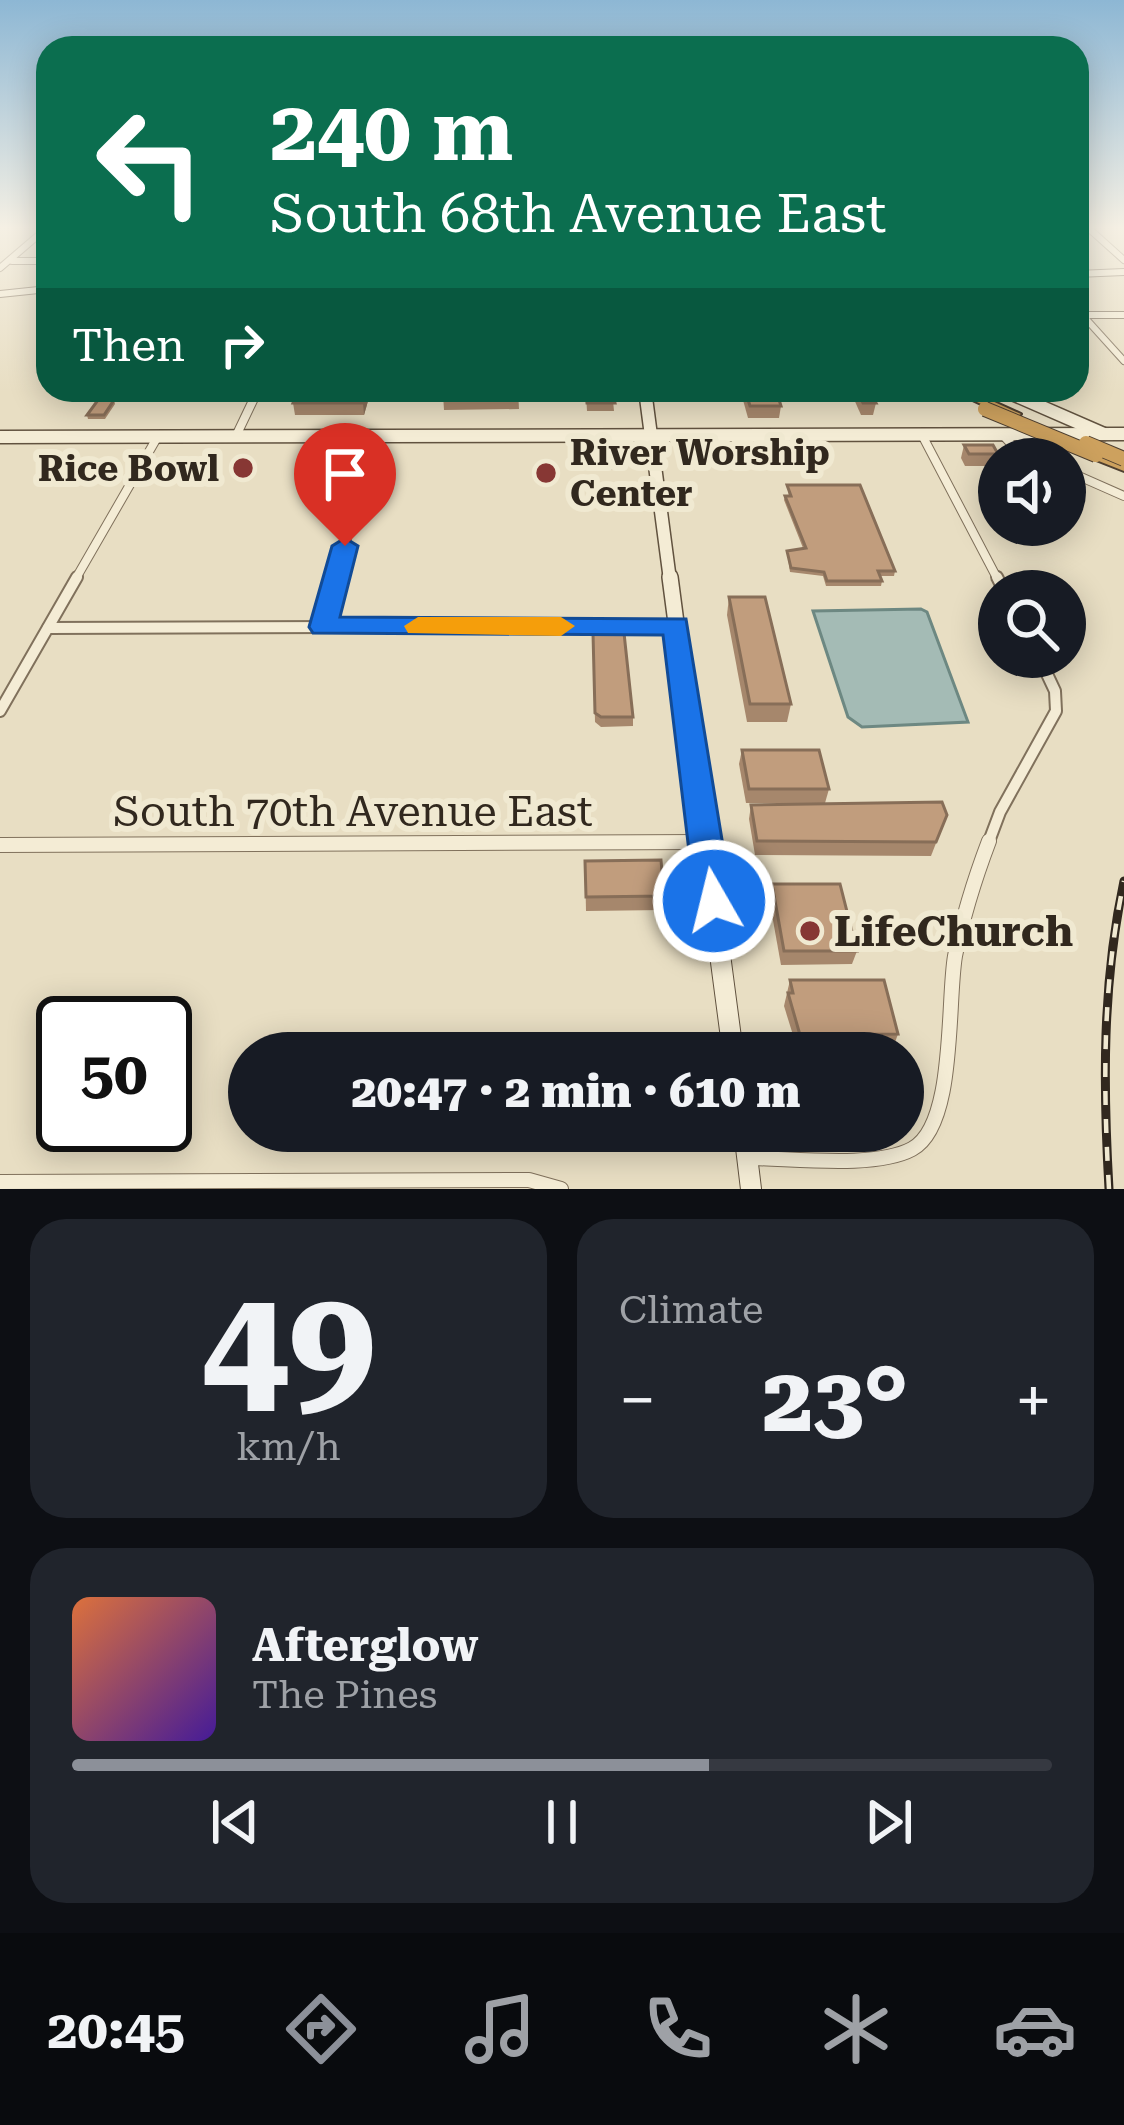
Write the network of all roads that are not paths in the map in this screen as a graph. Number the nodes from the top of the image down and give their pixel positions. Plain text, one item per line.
1 (36, 290) edge
2 (0, 294) edge
3 (1089, 312) edge
4 (1124, 314) edge
5 (1089, 322) edge
6 (1124, 361) edge
7 (252, 402) edge
8 (647, 402) edge
9 (968, 402) edge
10 (987, 402) edge
11 (1031, 402) edge
12 (1002, 434) junction
13 (1104, 434) junction
14 (1124, 434) edge
15 (651, 435) junction
16 (922, 435) junction
17 (158, 436) junction
18 (236, 436) junction
19 (374, 436) junction
20 (0, 437) edge
21 (1006, 438) edge
22 (1124, 463) edge
23 (1086, 479) edge
24 (1124, 496) edge
25 (993, 570) edge
26 (676, 626) junction
27 (323, 627) junction
28 (48, 628) junction
29 (1049, 678) edge
30 (0, 711) edge
31 (706, 842) junction
32 (0, 845) edge
33 (730, 1032) edge
34 (746, 1152) edge
35 (747, 1158) junction
36 (0, 1182) edge
37 (561, 1189) edge
38 (751, 1189) edge

1 - 2 street
3 - 4 street
5 - 6 street
7 - 18 street
8 - 15 main road
9 - 22 highway, bridge
10 - 22 highway, bridge
11 - 13 main road
12 - 13 main road
12 - 16 main road
12 - 21 street
13 - 14 main road
15 - 16 main road
15 - 19 main road
15 - 26 main road
16 - 25 street
17 - 18 main road
17 - 20 main road
17 - 28 street
18 - 19 main road
19 - 27 street
23 - 24 street
26 - 27 street
26 - 31 main road
27 - 28 street
28 - 30 street
29 - 35 street
31 - 32 street, South 70th Avenue East
31 - 33 main road
34 - 35 main road
35 - 38 main road
36 - 37 street

